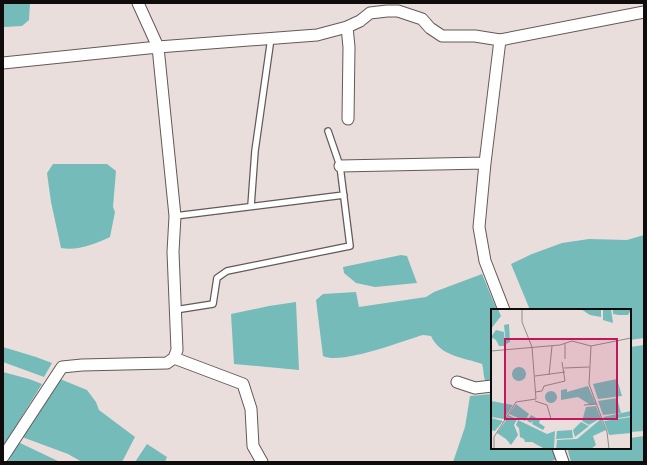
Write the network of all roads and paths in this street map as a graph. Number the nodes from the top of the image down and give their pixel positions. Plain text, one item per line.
1 (138, 3) edge
2 (644, 12) edge
3 (347, 27) junction
4 (270, 38) junction
5 (500, 40) junction
6 (158, 47) junction
7 (3, 63) edge
8 (348, 119) dead end
9 (328, 131) dead end
10 (484, 163) junction
11 (340, 166) junction
12 (344, 195) junction
13 (251, 206) junction
14 (175, 216) junction
15 (504, 309) edge
16 (175, 310) junction
17 (174, 358) junction
18 (457, 382) dead end
19 (491, 386) edge
20 (558, 449) edge
21 (3, 457) edge
22 (262, 462) edge
23 (563, 462) edge

1 - 6 street
2 - 5 street
3 - 4 street
3 - 5 street
3 - 8 street
4 - 6 street
4 - 13 lane
5 - 10 street
6 - 7 street
6 - 14 street
9 - 11 lane
10 - 11 street
10 - 15 street
11 - 12 lane
12 - 13 lane
12 - 16 lane
13 - 14 lane
14 - 16 street
16 - 17 street
17 - 21 street
17 - 22 street
18 - 19 street
20 - 23 street

